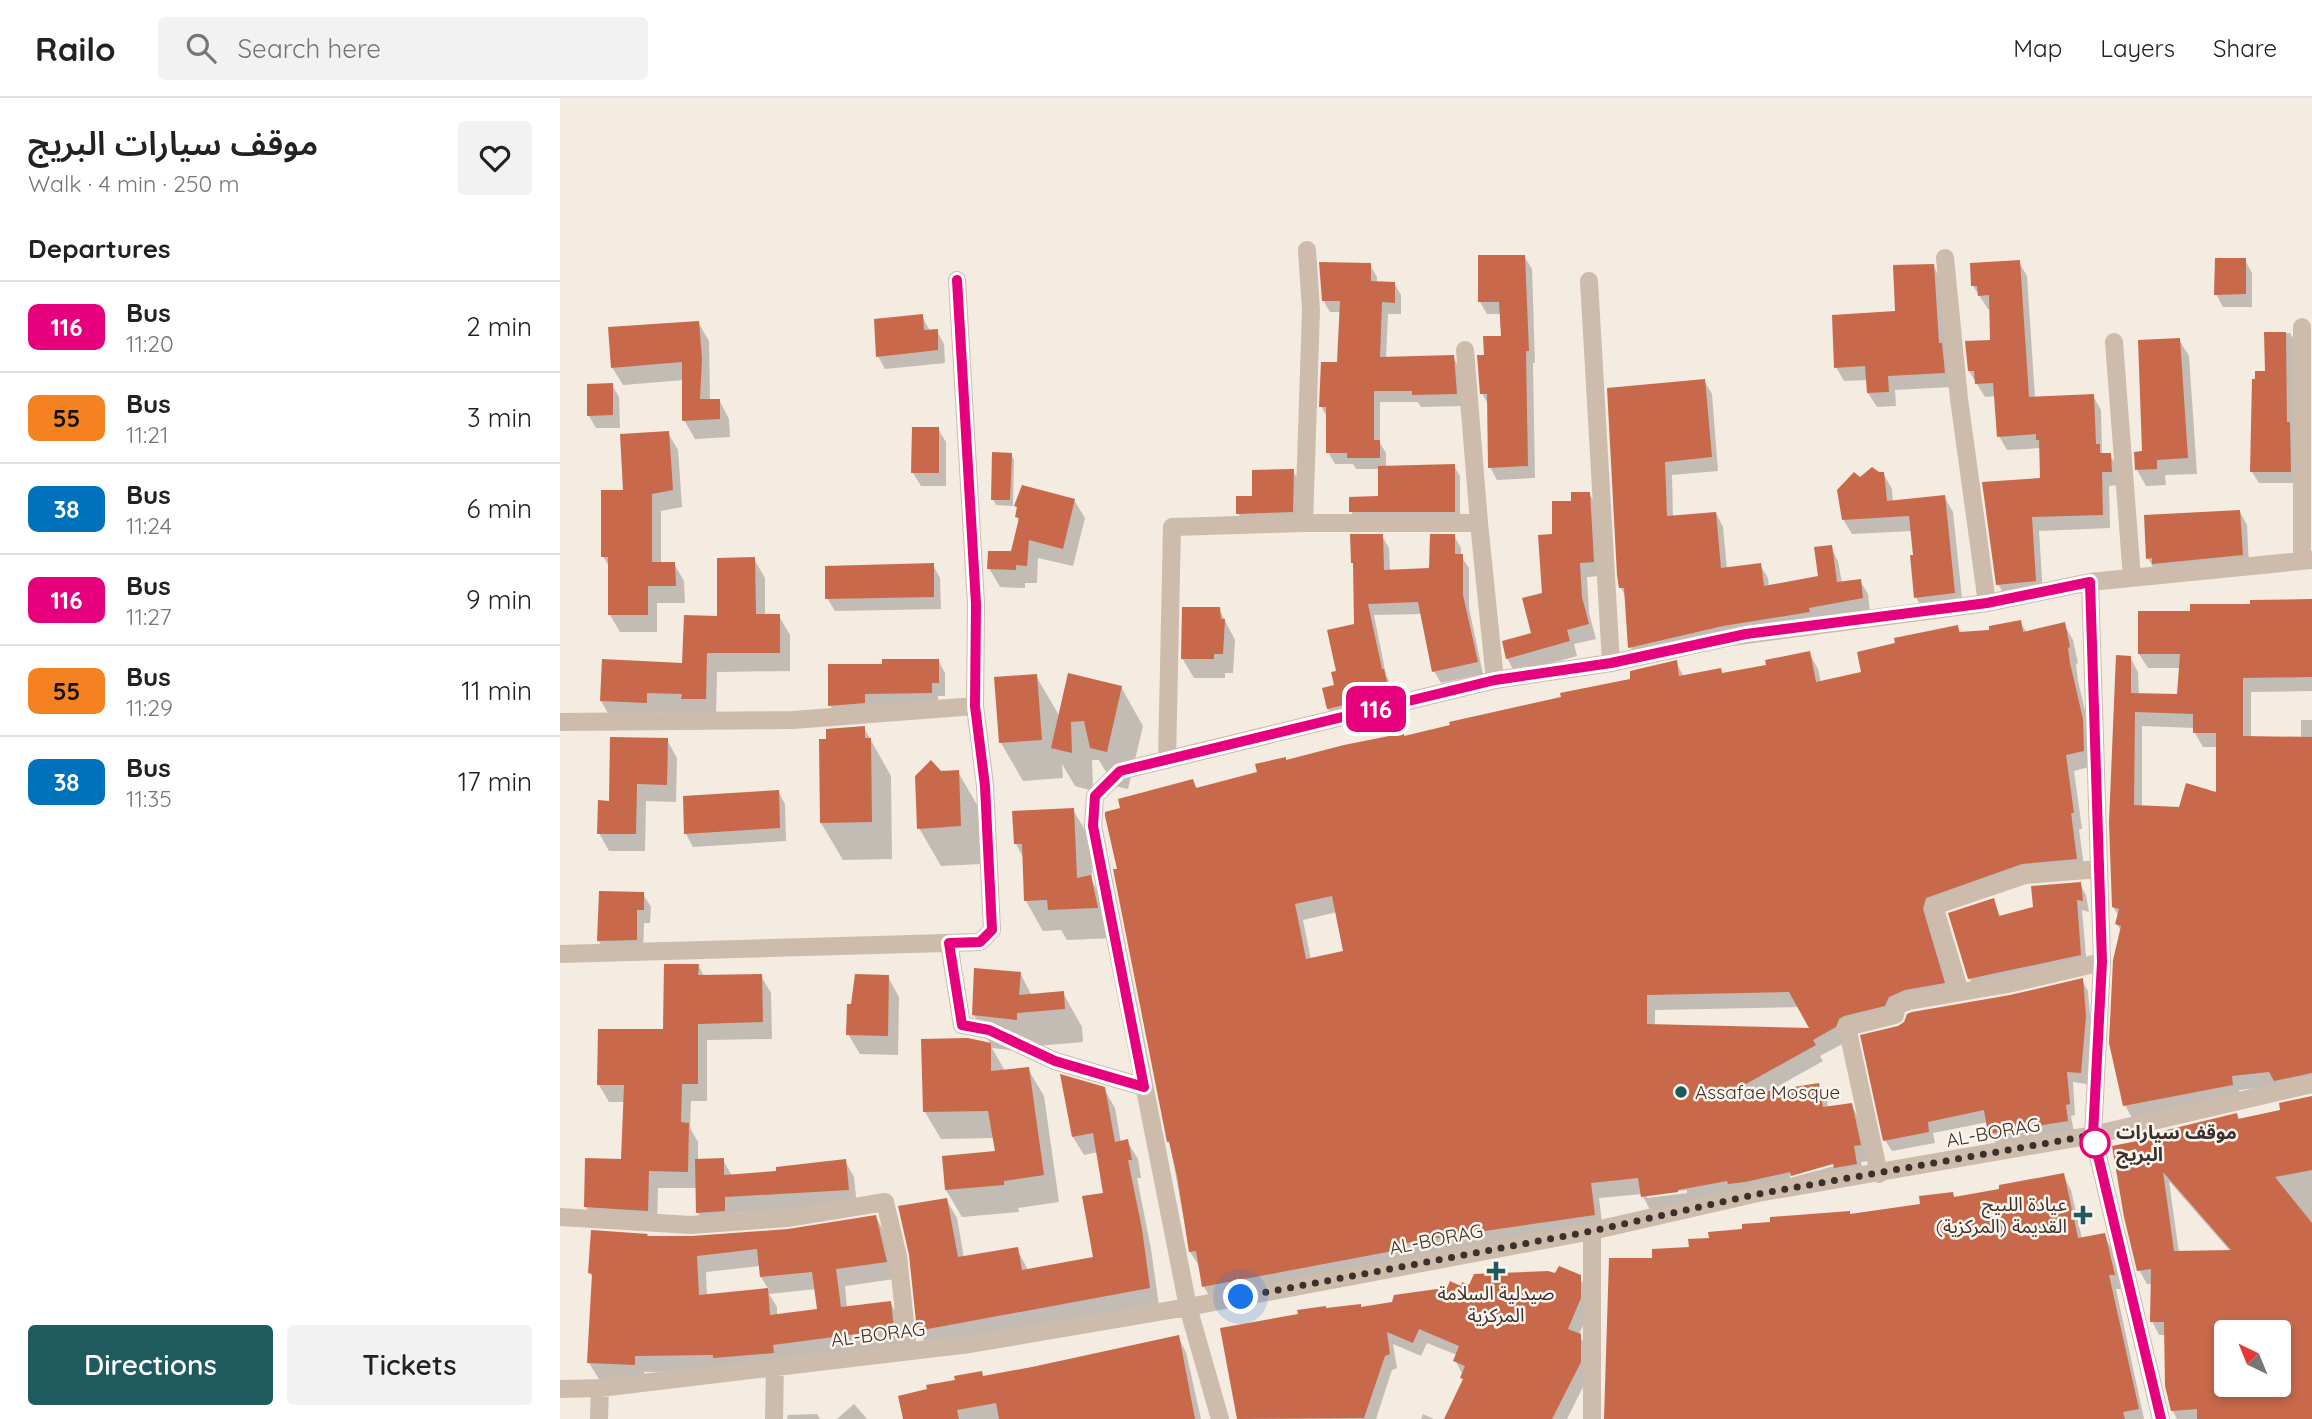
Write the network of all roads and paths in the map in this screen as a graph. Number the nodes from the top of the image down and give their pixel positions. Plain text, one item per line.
1 (1307, 250) dead end
2 (1945, 258) dead end
3 (957, 280) dead end
4 (1589, 281) dead end
5 (2302, 327) dead end
6 (2114, 342) dead end
7 (1465, 350) dead end
8 (1304, 523) junction
9 (1479, 523) junction
10 (2307, 560) edge
11 (2132, 578) junction
12 (2090, 582) junction
13 (1987, 603) junction
14 (1611, 663) junction
15 (1495, 680) junction
16 (975, 706) junction
17 (560, 722) edge
18 (1167, 760) junction
19 (2099, 869) junction
20 (949, 943) junction
21 (560, 954) edge
22 (2102, 962) junction
23 (1960, 992) junction
24 (2312, 1084) edge
25 (1144, 1087) junction
26 (2093, 1135) junction
27 (1879, 1174) junction
28 (560, 1217) edge
29 (1592, 1231) junction
30 (1188, 1307) junction
31 (908, 1351) junction
32 (775, 1367) junction
33 (600, 1388) junction
34 (560, 1389) edge
35 (599, 1419) edge
36 (774, 1419) edge
37 (1220, 1419) edge
38 (1592, 1419) edge
39 (2161, 1419) edge

1 - 8 street
2 - 13 street
3 - 16 street
4 - 14 street
5 - 10 street
6 - 11 street
7 - 9 street
8 - 9 street
8 - 18 street
9 - 15 street
10 - 11 street
11 - 12 street
12 - 13 street
12 - 19 street
13 - 14 street
14 - 15 street
15 - 18 street
16 - 17 street
16 - 20 street
18 - 25 street
19 - 22 street
19 - 23 street
20 - 21 street
20 - 25 street
22 - 23 street
22 - 26 street
23 - 27 street
24 - 26 street, AL-BORAG
25 - 30 street
26 - 27 street, AL-BORAG
26 - 39 street
27 - 29 street, AL-BORAG
28 - 31 street
29 - 30 street, AL-BORAG
29 - 38 street
30 - 31 street, AL-BORAG
30 - 37 street
31 - 32 street, AL-BORAG
32 - 33 street, AL-BORAG
32 - 36 street
33 - 34 street, AL-BORAG
33 - 35 street

